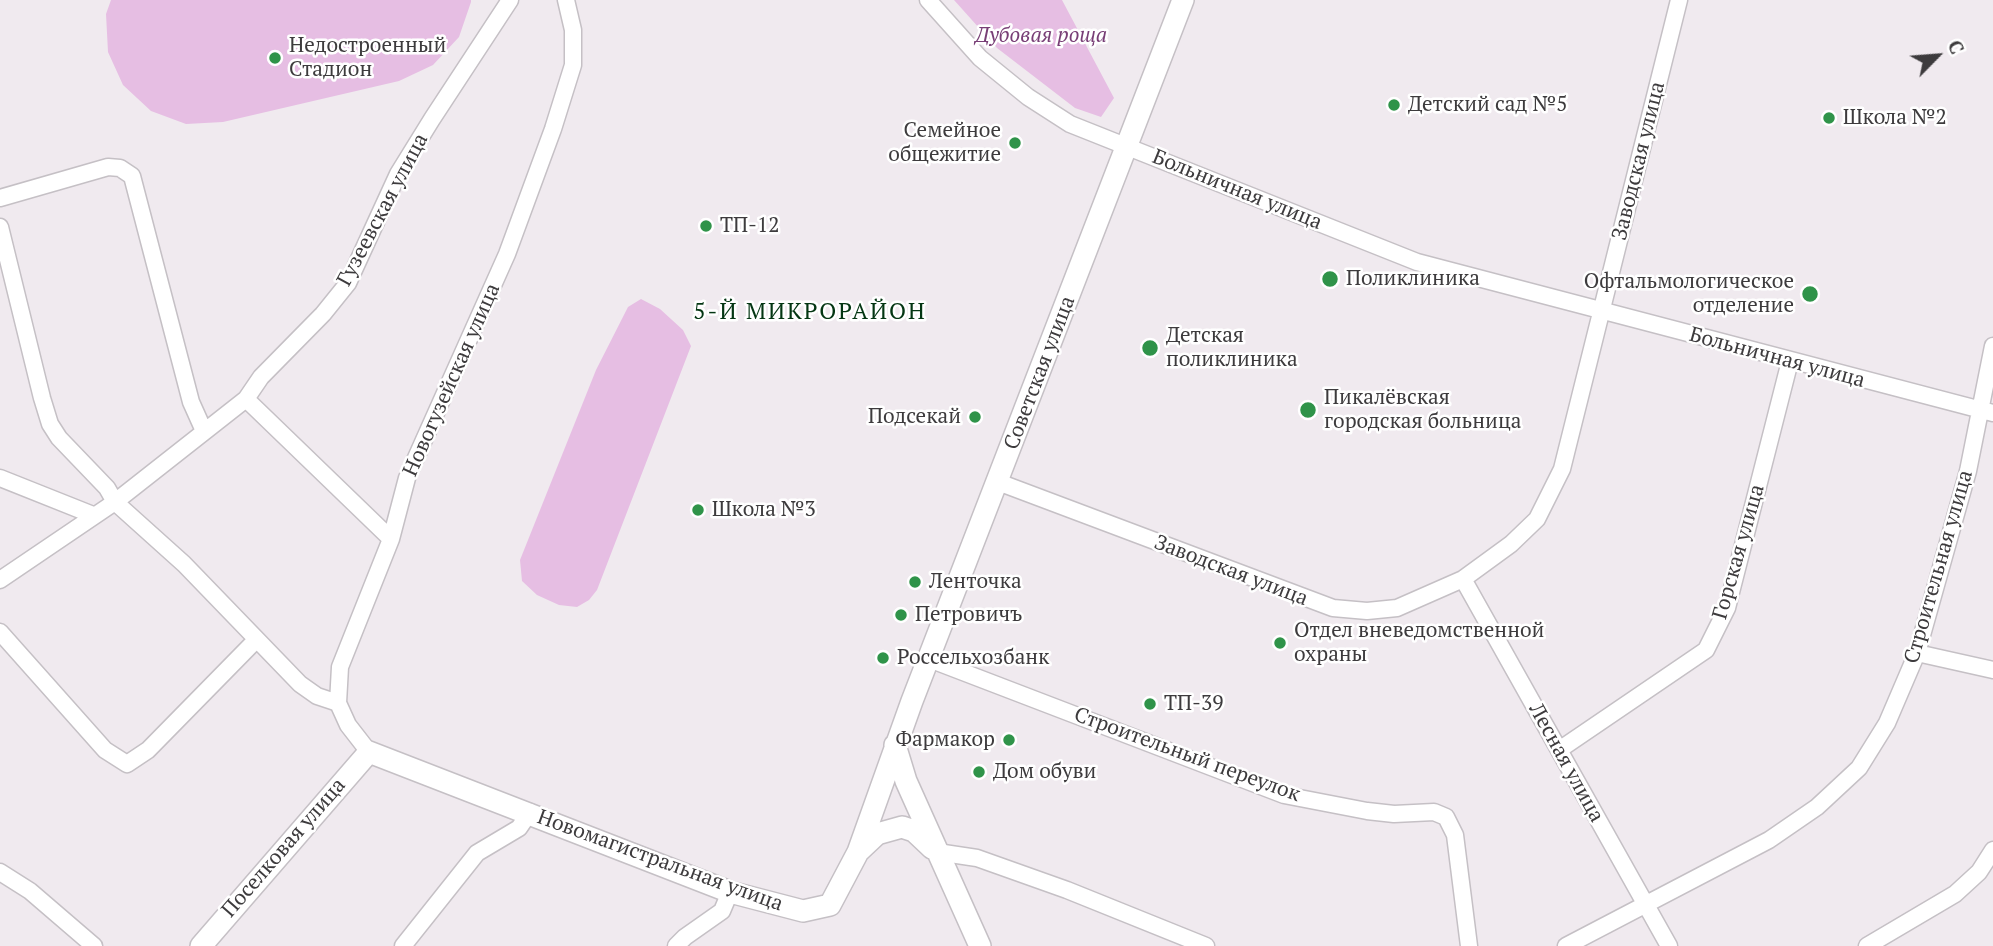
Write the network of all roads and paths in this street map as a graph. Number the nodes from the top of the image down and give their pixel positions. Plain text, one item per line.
1 (510, 0) edge
2 (566, 0) edge
3 (928, 0) edge
4 (1183, 0) edge
5 (1679, 0) edge
6 (1127, 147) junction
7 (0, 198) edge
8 (0, 227) edge
9 (1602, 313) junction
10 (1993, 346) edge
11 (1790, 361) junction
12 (246, 399) junction
13 (1987, 412) edge
14 (204, 431) junction
15 (0, 478) edge
16 (998, 482) junction
17 (115, 502) junction
18 (93, 515) junction
19 (391, 539) junction
20 (0, 579) edge
21 (1463, 579) junction
22 (0, 632) edge
23 (256, 640) junction
24 (1917, 653) junction
25 (929, 659) junction
26 (1993, 670) edge
27 (338, 703) junction
28 (895, 746) junction
29 (1559, 750) junction
30 (369, 752) junction
31 (530, 812) junction
32 (1993, 850) edge
33 (858, 852) junction
34 (937, 852) junction
35 (0, 872) edge
36 (730, 891) junction
37 (1643, 904) junction
38 (94, 946) edge
39 (201, 946) edge
40 (403, 946) edge
41 (676, 946) edge
42 (980, 946) edge
43 (1206, 946) edge
44 (1469, 946) edge
45 (1566, 946) edge
46 (1669, 946) edge
47 (1867, 946) edge

1 - 12 street, Гузеевская улица
2 - 19 street, Новогузейская улица
3 - 6 street, Больничная улица
4 - 6 street, Советская улица
5 - 9 street, Заводская улица
6 - 9 street, Больничная улица
6 - 16 street, Советская улица
7 - 14 street
8 - 17 street
9 - 11 street, Больничная улица
9 - 21 street, Заводская улица
10 - 13 street, Строительная улица
11 - 13 street, Больничная улица
11 - 29 street, Горская улица
12 - 14 street, Гузеевская улица
12 - 19 street
13 - 24 street, Строительная улица
14 - 17 street, Гузеевская улица
15 - 18 street
16 - 21 street, Заводская улица
16 - 25 street, Советская улица
17 - 18 street, Гузеевская улица
17 - 23 street
18 - 20 street, Гузеевская улица
19 - 27 street, Новогузейская улица
21 - 29 street, Лесная улица
22 - 23 street
23 - 27 street
24 - 26 street
24 - 37 street, Строительная улица
25 - 28 street, Советская улица
25 - 44 street, Строительный переулок
27 - 30 street
28 - 33 street, Новомагистральная улица
28 - 34 street
29 - 37 street, Лесная улица
30 - 31 street, Новомагистральная улица
30 - 39 street, Поселковая улица
31 - 36 street, Новомагистральная улица
31 - 40 street
32 - 47 street
33 - 34 street
33 - 36 street, Новомагистральная улица
34 - 42 street
34 - 43 street
35 - 38 street
36 - 41 street
37 - 45 street, Строительная улица
37 - 46 street, Лесная улица

